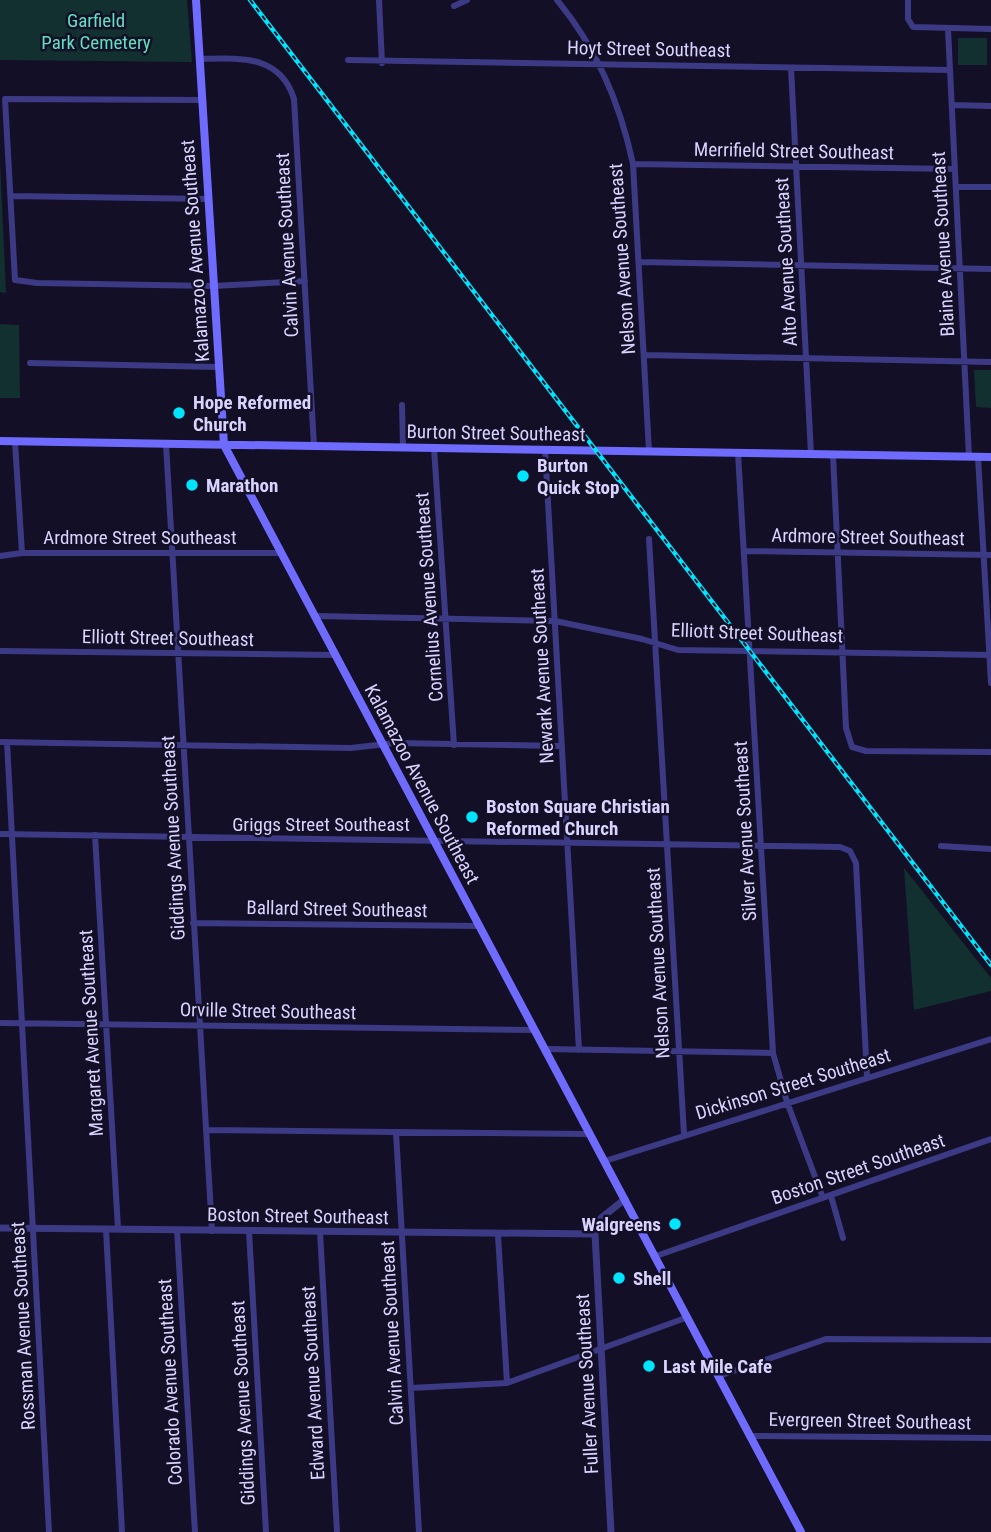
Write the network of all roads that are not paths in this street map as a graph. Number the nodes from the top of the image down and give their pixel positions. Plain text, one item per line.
1 (196, 0) edge
2 (379, 0) edge
3 (467, 0) edge
4 (557, 0) edge
5 (908, 0) edge
6 (454, 6) dead end
7 (948, 29) junction
8 (991, 29) edge
9 (200, 59) junction
10 (348, 60) dead end
11 (382, 63) junction
12 (601, 64) junction
13 (791, 68) junction
14 (950, 70) junction
15 (202, 100) junction
16 (952, 105) junction
17 (991, 106) edge
18 (633, 164) junction
19 (797, 167) junction
20 (955, 169) junction
21 (956, 187) junction
22 (991, 187) edge
23 (10, 196) junction
24 (208, 199) junction
25 (640, 262) junction
26 (801, 265) junction
27 (960, 268) junction
28 (991, 269) edge
29 (305, 281) junction
30 (214, 286) junction
31 (645, 355) junction
32 (806, 359) junction
33 (965, 361) junction
34 (991, 362) edge
35 (30, 363) dead end
36 (218, 367) junction
37 (402, 405) dead end
38 (0, 441) edge
39 (15, 442) junction
40 (166, 444) junction
41 (224, 445) junction
42 (314, 446) junction
43 (403, 447) junction
44 (434, 448) junction
45 (545, 449) junction
46 (649, 451) junction
47 (738, 453) junction
48 (811, 454) junction
49 (833, 455) junction
50 (974, 457) junction
51 (991, 457) edge
52 (649, 539) dead end
53 (744, 551) junction
54 (837, 552) junction
55 (22, 553) junction
56 (172, 553) junction
57 (281, 553) junction
58 (987, 555) edge
59 (0, 556) edge
60 (316, 616) junction
61 (446, 619) junction
62 (555, 621) junction
63 (655, 643) junction
64 (0, 651) edge
65 (750, 651) junction
66 (844, 652) junction
67 (179, 655) junction
68 (336, 655) junction
69 (990, 655) edge
70 (991, 683) edge
71 (3, 742) edge
72 (454, 745) junction
73 (184, 746) junction
74 (384, 746) junction
75 (562, 746) junction
76 (991, 752) edge
77 (0, 834) edge
78 (12, 834) junction
79 (95, 835) junction
80 (190, 839) junction
81 (434, 840) junction
82 (568, 844) junction
83 (667, 844) junction
84 (941, 846) dead end
85 (761, 847) junction
86 (991, 849) edge
87 (193, 923) junction
88 (480, 926) junction
89 (0, 1023) edge
90 (23, 1024) junction
91 (106, 1026) junction
92 (200, 1026) junction
93 (392, 1028) junction
94 (535, 1030) junction
95 (393, 1037) dead end
96 (991, 1039) edge
97 (546, 1049) junction
98 (579, 1050) junction
99 (679, 1053) junction
100 (773, 1053) junction
101 (867, 1077) junction
102 (787, 1102) junction
103 (206, 1129) junction
104 (396, 1132) junction
105 (590, 1133) junction
106 (684, 1134) junction
107 (991, 1139) edge
108 (605, 1161) junction
109 (831, 1196) junction
110 (823, 1198) junction
111 (625, 1199) junction
112 (0, 1228) edge
113 (34, 1228) junction
114 (106, 1228) junction
115 (118, 1229) junction
116 (177, 1230) junction
117 (212, 1231) junction
118 (249, 1231) junction
119 (320, 1232) junction
120 (402, 1234) junction
121 (595, 1234) junction
122 (498, 1235) junction
123 (843, 1238) dead end
124 (656, 1256) junction
125 (688, 1317) junction
126 (991, 1340) edge
127 (600, 1349) junction
128 (719, 1376) junction
129 (507, 1383) junction
130 (411, 1388) junction
131 (749, 1436) junction
132 (991, 1438) edge
133 (49, 1532) edge
134 (122, 1532) edge
135 (195, 1532) edge
136 (266, 1532) edge
137 (337, 1532) edge
138 (419, 1532) edge
139 (611, 1532) edge
140 (801, 1532) edge

1 - 9 main road, Kalamazoo Avenue Southeast
2 - 11 street
3 - 6 street
4 - 12 street, Nelson Avenue Southeast
5 - 7 street
7 - 8 street
7 - 14 street, Blaine Avenue Southeast
9 - 15 main road, Kalamazoo Avenue Southeast
9 - 29 street, Calvin Avenue Southeast
10 - 11 street, Hoyt Street Southeast
11 - 12 street, Hoyt Street Southeast
12 - 13 street, Hoyt Street Southeast
12 - 18 street, Nelson Avenue Southeast
13 - 14 street, Hoyt Street Southeast
13 - 19 street, Alto Avenue Southeast
14 - 16 street, Blaine Avenue Southeast
15 - 23 street
15 - 24 main road, Kalamazoo Avenue Southeast
16 - 17 street
16 - 20 street, Blaine Avenue Southeast
18 - 19 street, Merrifield Street Southeast
18 - 25 street, Nelson Avenue Southeast
19 - 20 street, Merrifield Street Southeast
19 - 26 street, Alto Avenue Southeast
20 - 21 street, Blaine Avenue Southeast
21 - 22 street
21 - 27 street, Blaine Avenue Southeast
23 - 24 street
23 - 30 street
24 - 30 main road, Kalamazoo Avenue Southeast
25 - 26 street
25 - 31 street, Nelson Avenue Southeast
26 - 27 street
26 - 32 street, Alto Avenue Southeast
27 - 28 street
27 - 33 street, Blaine Avenue Southeast
29 - 30 street
29 - 42 street, Calvin Avenue Southeast
30 - 36 main road, Kalamazoo Avenue Southeast
31 - 32 street
31 - 46 street, Nelson Avenue Southeast
32 - 33 street
32 - 48 street, Alto Avenue Southeast
33 - 34 street
33 - 50 street, Blaine Avenue Southeast
35 - 36 street
36 - 41 main road, Kalamazoo Avenue Southeast
37 - 43 street
38 - 39 main road, Burton Street Southeast
39 - 40 main road, Burton Street Southeast
39 - 55 street
40 - 41 main road, Burton Street Southeast
40 - 56 street, Giddings Avenue Southeast
41 - 42 main road, Burton Street Southeast
41 - 57 main road, Kalamazoo Avenue Southeast
42 - 43 main road, Burton Street Southeast
43 - 44 main road, Burton Street Southeast
44 - 45 main road, Burton Street Southeast
44 - 61 street, Cornelius Avenue Southeast
45 - 46 main road, Burton Street Southeast
45 - 62 street, Newark Avenue Southeast
46 - 47 main road, Burton Street Southeast
47 - 48 main road, Burton Street Southeast
47 - 53 street, Silver Avenue Southeast
48 - 49 main road, Burton Street Southeast
49 - 50 main road, Burton Street Southeast
49 - 54 street
50 - 51 main road, Burton Street Southeast
50 - 58 street, Blaine Avenue Southeast
52 - 63 street, Nelson Avenue Southeast
53 - 54 street, Ardmore Street Southeast
53 - 65 street, Silver Avenue Southeast
54 - 58 street, Ardmore Street Southeast
54 - 66 street
55 - 56 street, Ardmore Street Southeast
55 - 59 street, Ardmore Street Southeast
56 - 57 street, Ardmore Street Southeast
56 - 67 street, Giddings Avenue Southeast
57 - 60 main road, Kalamazoo Avenue Southeast
58 - 69 street, Blaine Avenue Southeast
60 - 61 street, Elliott Street Southeast
60 - 68 main road, Kalamazoo Avenue Southeast
61 - 62 street, Elliott Street Southeast
61 - 72 street, Cornelius Avenue Southeast
62 - 63 street, Elliott Street Southeast
62 - 75 street, Newark Avenue Southeast
63 - 65 street, Elliott Street Southeast
63 - 83 street, Nelson Avenue Southeast
64 - 67 street, Elliott Street Southeast
65 - 66 street, Elliott Street Southeast
65 - 85 street, Silver Avenue Southeast
66 - 69 street, Elliott Street Southeast
66 - 76 street
67 - 68 street, Elliott Street Southeast
67 - 73 street, Giddings Avenue Southeast
68 - 74 main road, Kalamazoo Avenue Southeast
69 - 70 street, Blaine Avenue Southeast
71 - 73 street
71 - 78 street, Rossman Avenue Southeast
72 - 74 street
72 - 75 street
73 - 74 street
73 - 80 street, Giddings Avenue Southeast
74 - 81 main road, Kalamazoo Avenue Southeast
75 - 82 street, Newark Avenue Southeast
77 - 78 street, Griggs Street Southeast
78 - 79 street, Griggs Street Southeast
78 - 90 street, Rossman Avenue Southeast
79 - 80 street, Griggs Street Southeast
79 - 91 street, Margaret Avenue Southeast
80 - 81 street, Griggs Street Southeast
80 - 87 street, Giddings Avenue Southeast
81 - 82 street, Griggs Street Southeast
81 - 88 main road, Kalamazoo Avenue Southeast
82 - 83 street, Griggs Street Southeast
82 - 98 street, Newark Avenue Southeast
83 - 85 street, Griggs Street Southeast
83 - 99 street, Nelson Avenue Southeast
84 - 86 street
85 - 100 street, Silver Avenue Southeast
85 - 101 street, Griggs Street Southeast
87 - 88 street, Ballard Street Southeast
87 - 92 street, Giddings Avenue Southeast
88 - 94 main road, Kalamazoo Avenue Southeast
89 - 90 street, Orville Street Southeast
90 - 91 street, Orville Street Southeast
90 - 113 street, Rossman Avenue Southeast
91 - 92 street, Orville Street Southeast
91 - 115 street, Margaret Avenue Southeast
92 - 93 street, Orville Street Southeast
92 - 103 street, Giddings Avenue Southeast
93 - 94 street, Orville Street Southeast
93 - 95 street
94 - 97 main road, Kalamazoo Avenue Southeast
96 - 101 street, Dickinson Street Southeast
97 - 98 street
97 - 105 main road, Kalamazoo Avenue Southeast
98 - 99 street
99 - 100 street
99 - 106 street, Nelson Avenue Southeast
100 - 102 street, Silver Avenue Southeast
101 - 102 street, Dickinson Street Southeast
102 - 106 street, Dickinson Street Southeast
102 - 110 street, Silver Avenue Southeast
103 - 104 street
103 - 117 street, Giddings Avenue Southeast
104 - 105 street
104 - 120 street, Calvin Avenue Southeast
105 - 108 main road, Kalamazoo Avenue Southeast
106 - 108 street, Dickinson Street Southeast
107 - 109 street, Boston Street Southeast
108 - 111 main road, Kalamazoo Avenue Southeast
109 - 110 street, Boston Street Southeast
109 - 123 street
110 - 124 street, Boston Street Southeast
111 - 121 street
111 - 124 main road, Kalamazoo Avenue Southeast
112 - 113 street, Boston Street Southeast
113 - 114 street, Boston Street Southeast
113 - 133 street, Rossman Avenue Southeast
114 - 115 street, Boston Street Southeast
114 - 134 street
115 - 116 street, Boston Street Southeast
116 - 117 street, Boston Street Southeast
116 - 135 street, Colorado Avenue Southeast
117 - 118 street, Boston Street Southeast
118 - 119 street, Boston Street Southeast
118 - 136 street, Giddings Avenue Southeast
119 - 120 street, Boston Street Southeast
119 - 137 street, Edward Avenue Southeast
120 - 122 street, Boston Street Southeast
120 - 130 street, Calvin Avenue Southeast
121 - 122 street, Boston Street Southeast
121 - 127 street, Fuller Avenue Southeast
122 - 129 street
124 - 125 main road, Kalamazoo Avenue Southeast
125 - 127 street
125 - 128 main road, Kalamazoo Avenue Southeast
126 - 128 street
127 - 129 street
127 - 139 street, Fuller Avenue Southeast
128 - 131 main road, Kalamazoo Avenue Southeast
129 - 130 street
130 - 138 street, Calvin Avenue Southeast
131 - 132 street, Evergreen Street Southeast
131 - 140 main road, Kalamazoo Avenue Southeast

